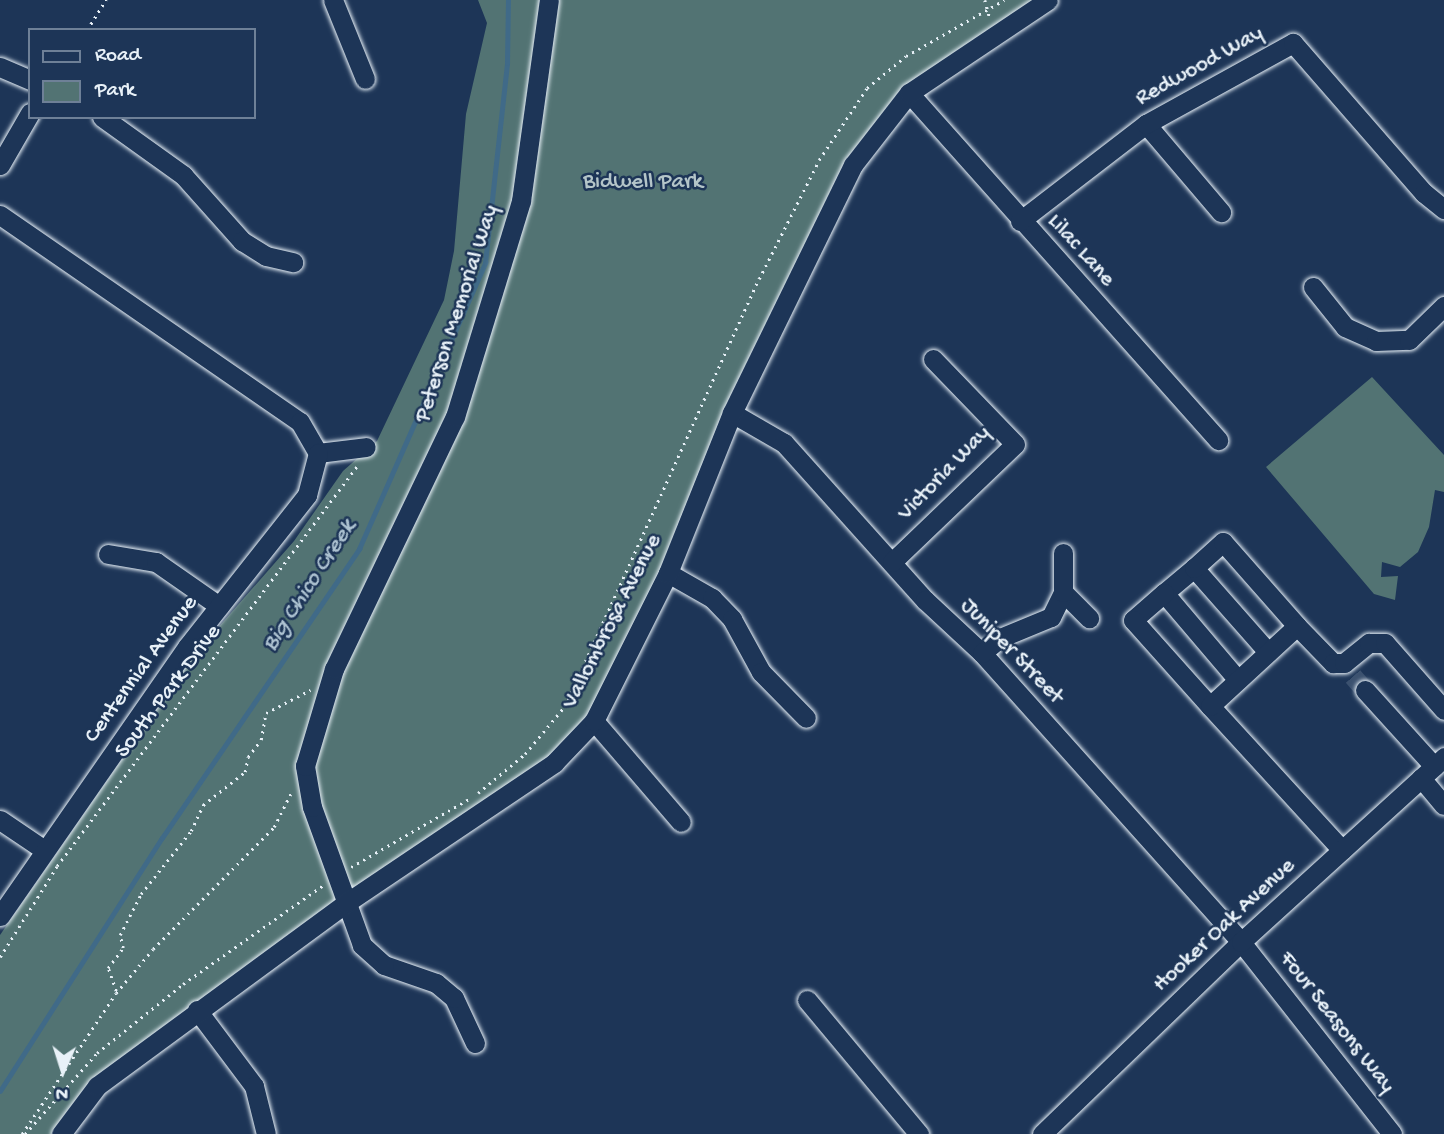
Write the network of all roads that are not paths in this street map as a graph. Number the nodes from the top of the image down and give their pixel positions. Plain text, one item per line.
1 (333, 0) edge
2 (549, 0) edge
3 (1048, 0) edge
4 (0, 67) edge
5 (28, 79) edge
6 (365, 79) dead end
7 (909, 93) junction
8 (28, 116) edge
9 (105, 119) edge
10 (1146, 124) junction
11 (0, 165) edge
12 (1444, 209) edge
13 (1221, 212) dead end
14 (0, 215) edge
15 (1020, 221) junction
16 (293, 262) dead end
17 (1313, 287) dead end
18 (1444, 306) edge
19 (933, 359) dead end
20 (732, 412) junction
21 (1218, 440) dead end
22 (366, 447) road end
23 (318, 453) junction
24 (1063, 553) dead end
25 (108, 554) dead end
26 (892, 562) junction
27 (1194, 568) junction
28 (668, 573) junction
29 (1063, 592) junction
30 (1164, 593) junction
31 (219, 606) junction
32 (1089, 618) dead end
33 (1297, 626) junction
34 (1268, 652) junction
35 (982, 653) junction
36 (1354, 676) junction
37 (1238, 680) junction
38 (1210, 706) junction
39 (1444, 710) edge
40 (806, 718) dead end
41 (594, 721) junction
42 (1433, 767) edge
43 (1444, 805) edge
44 (0, 820) edge
45 (681, 822) dead end
46 (43, 849) junction
47 (1342, 850) junction
48 (346, 903) junction
49 (0, 915) edge
50 (1241, 942) junction
51 (807, 1000) dead end
52 (197, 1010) junction
53 (475, 1043) dead end
54 (1053, 1131) edge
55 (61, 1134) edge
56 (266, 1134) edge
57 (919, 1134) edge
58 (1392, 1134) edge

1 - 6 street
2 - 48 street, Peterson Memorial Way
3 - 7 street, Vallombrosa Avenue
4 - 5 street
7 - 15 street, Lilac Lane
7 - 20 street, Vallombrosa Avenue
8 - 11 street
9 - 16 street
10 - 12 street, Redwood Way
10 - 13 street
10 - 15 street, Redwood Way
14 - 23 street
15 - 21 street, Lilac Lane
17 - 18 street
19 - 26 street, Victoria Way
20 - 26 street, Juniper Street
20 - 28 street, Vallombrosa Avenue
22 - 23 street
23 - 31 street, Centennial Avenue
24 - 29 street
25 - 31 street
26 - 35 street, Juniper Street
27 - 30 street
27 - 33 street
27 - 34 street
28 - 40 street
28 - 41 street, Vallombrosa Avenue
29 - 32 street
29 - 35 street
30 - 37 street
30 - 38 street
31 - 46 street, Centennial Avenue
33 - 34 street
33 - 36 street
34 - 37 street
35 - 50 street, Juniper Street
36 - 39 street
36 - 42 street
37 - 38 street
38 - 47 street
41 - 45 street
41 - 48 street, Vallombrosa Avenue
42 - 43 street
42 - 47 street, Hooker Oak Avenue
44 - 46 street
46 - 49 street, Centennial Avenue
47 - 50 street, Hooker Oak Avenue
48 - 52 street, Vallombrosa Avenue
48 - 53 street, Peterson Memorial Way
50 - 54 street, Hooker Oak Avenue
50 - 58 street, Four Seasons Way
51 - 57 street
52 - 55 street, Vallombrosa Avenue
52 - 56 street

